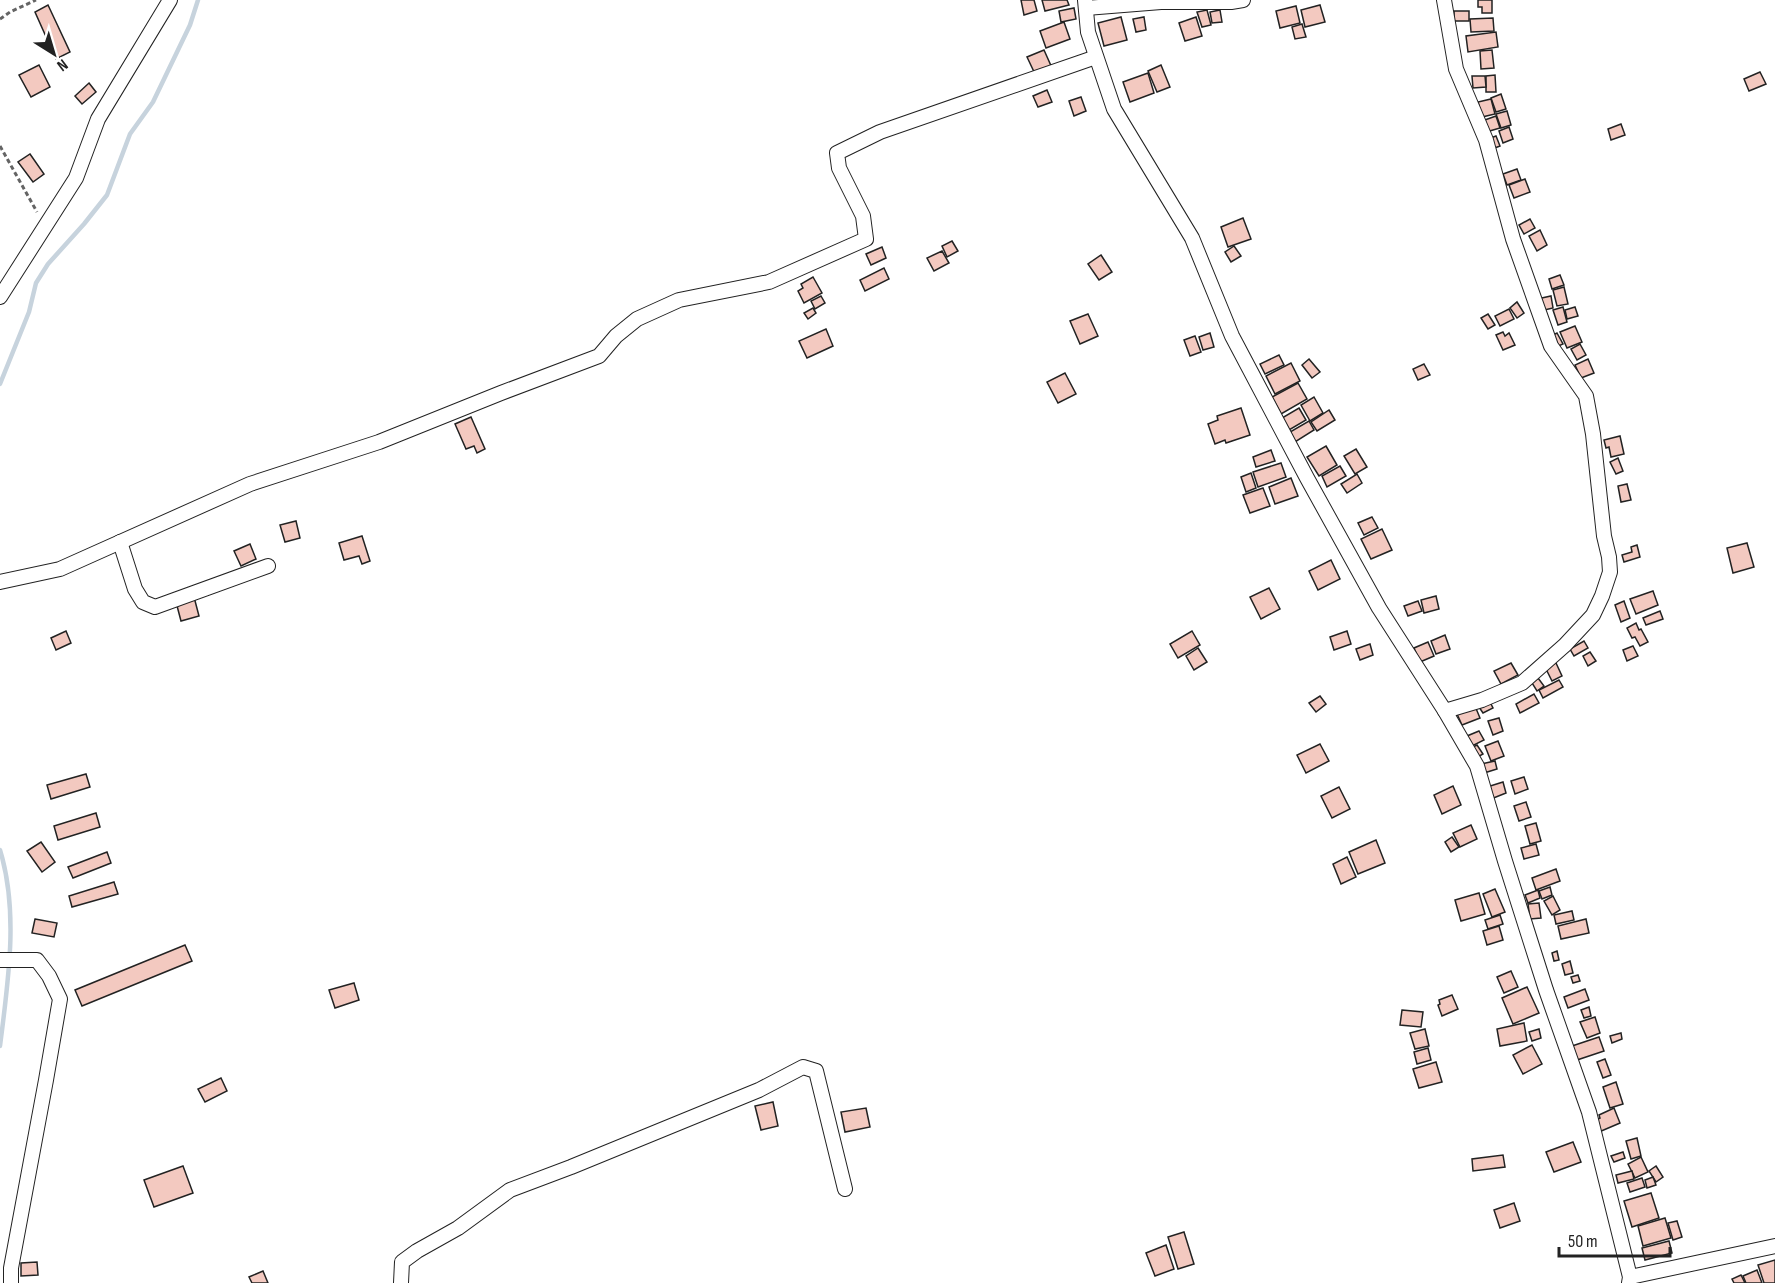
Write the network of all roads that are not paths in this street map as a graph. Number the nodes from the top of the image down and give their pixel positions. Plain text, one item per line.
1 (170, 0) edge
2 (1243, 0) edge
3 (1444, 0) edge
4 (1086, 4) edge
5 (1096, 57) junction
6 (0, 297) edge
7 (120, 542) junction
8 (268, 566) dead end
9 (0, 582) edge
10 (1445, 711) junction
11 (0, 960) edge
12 (845, 1189) dead end
13 (1775, 1246) edge
14 (1630, 1280) edge
15 (10, 1283) edge
16 (401, 1283) edge

1 - 6 street
2 - 4 street
3 - 10 street
4 - 5 street
5 - 7 street
5 - 10 street
7 - 8 street
7 - 9 street
10 - 14 street
11 - 15 street
12 - 16 street
13 - 14 street

